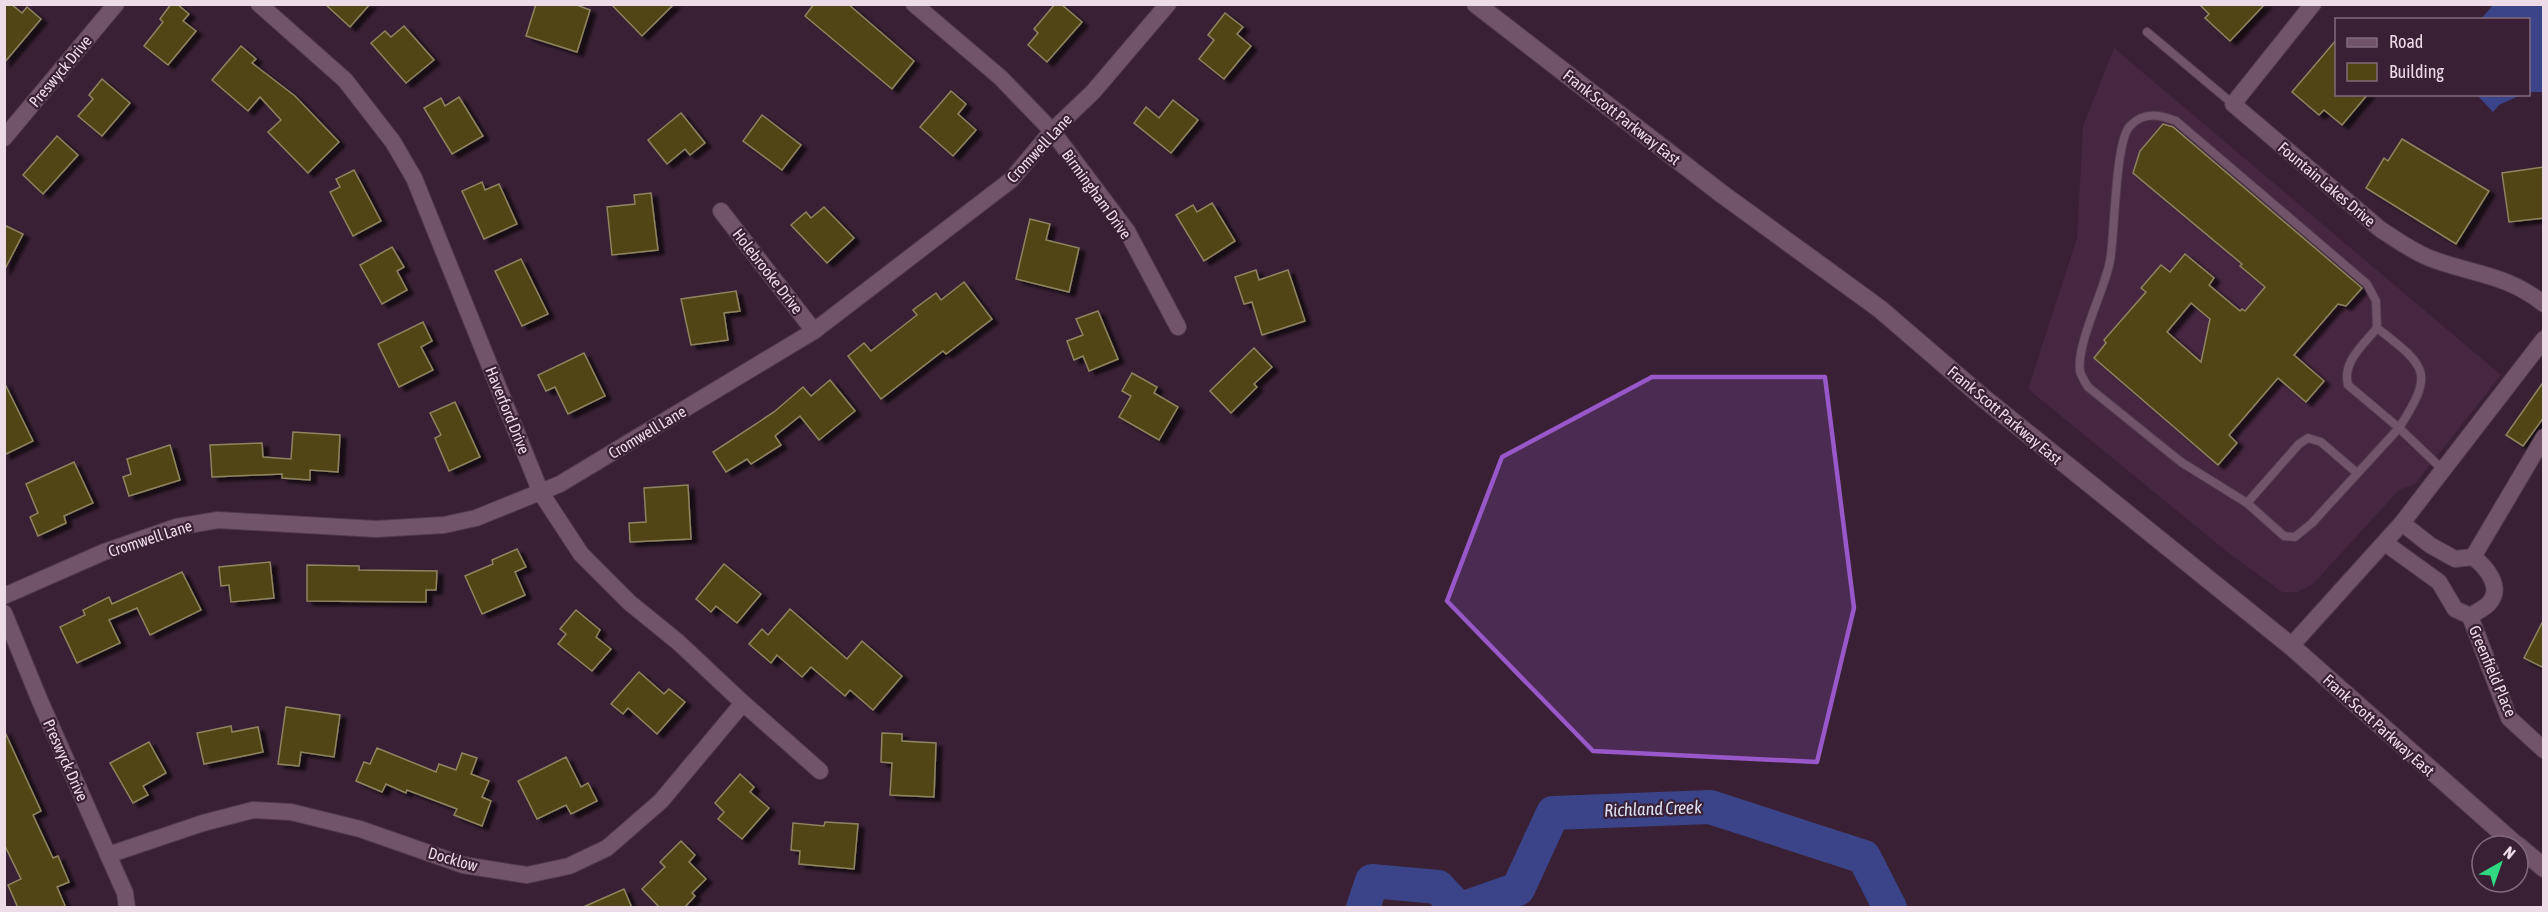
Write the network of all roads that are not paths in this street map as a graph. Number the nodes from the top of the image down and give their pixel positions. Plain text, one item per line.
1 (116, 4) edge
2 (259, 4) edge
3 (914, 4) edge
4 (1168, 4) edge
5 (1476, 4) edge
6 (2313, 4) edge
7 (2147, 32) dead end
8 (2233, 104) junction
9 (1052, 131) junction
10 (4, 138) edge
11 (721, 211) dead end
12 (2544, 304) edge
13 (1178, 327) dead end
14 (2377, 328) junction
15 (814, 331) junction
16 (2544, 339) edge
17 (2399, 428) junction
18 (2544, 437) edge
19 (2442, 469) junction
20 (2357, 473) junction
21 (541, 493) junction
22 (2247, 503) junction
23 (2402, 523) junction
24 (2385, 543) junction
25 (2473, 556) junction
26 (4, 596) edge
27 (4, 613) edge
28 (2470, 616) junction
29 (2291, 646) junction
30 (743, 704) junction
31 (2544, 750) edge
32 (820, 771) dead end
33 (2504, 834) edge
34 (108, 855) junction
35 (2530, 856) edge
36 (2544, 868) edge
37 (126, 908) edge

1 - 10 street, Preswyck Drive
2 - 21 street, Haverford Drive
3 - 9 street, Birmingham Drive
4 - 9 street, Cromwell Lane
5 - 29 main road, Frank Scott Parkway East
6 - 8 street
7 - 8 lane
8 - 12 street, Fountain Lakes Drive
9 - 13 street, Birmingham Drive
9 - 15 street, Cromwell Lane
11 - 15 street, Holebrooke Drive
14 - 17 lane
14 - 17 lane
14 - 22 lane
15 - 21 street, Cromwell Lane
16 - 19 street
17 - 19 lane
17 - 20 lane
18 - 25 street
19 - 23 street
20 - 22 lane
20 - 22 lane
21 - 26 street, Cromwell Lane
21 - 30 street, Haverford Drive
23 - 24 street
23 - 25 street
24 - 28 street, Greenfield Place
24 - 29 street
25 - 28 street, Greenfield Place
27 - 34 street, Preswyck Drive
28 - 31 street, Greenfield Place
29 - 33 main road, Frank Scott Parkway East
30 - 32 street, Haverford Drive
30 - 34 street, Docklow
34 - 37 street, Preswyck Drive
35 - 36 main road, Frank Scott Parkway East

